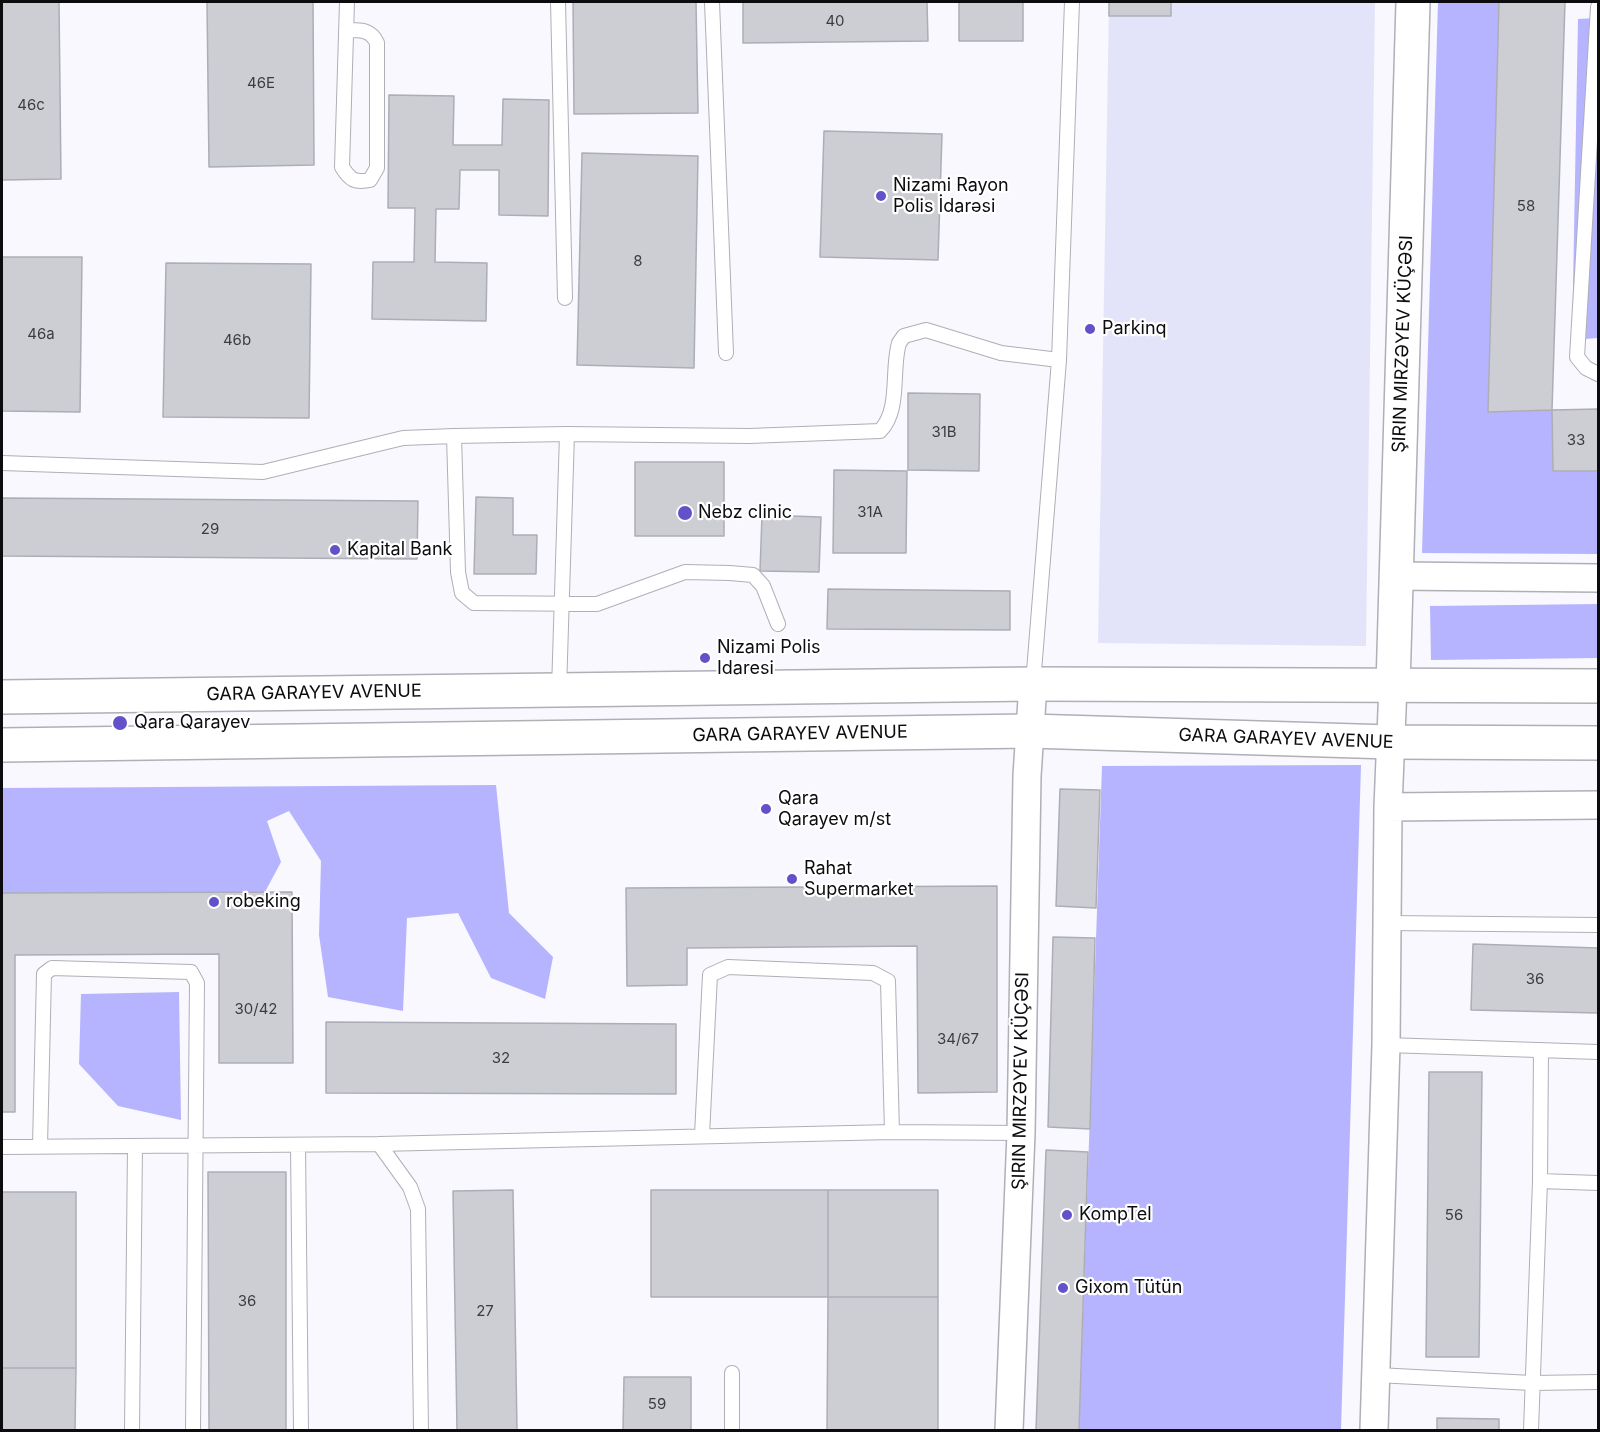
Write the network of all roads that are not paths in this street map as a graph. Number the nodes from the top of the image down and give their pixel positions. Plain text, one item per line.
1 (347, 2) edge
2 (558, 2) edge
3 (712, 2) edge
4 (1072, 2) edge
5 (1413, 2) edge
6 (1599, 7) edge
7 (346, 30) junction
8 (565, 298) dead end
9 (726, 353) dead end
10 (1059, 360) junction
11 (1599, 374) edge
12 (567, 434) junction
13 (454, 436) junction
14 (2, 463) edge
15 (1396, 576) junction
16 (1599, 578) edge
17 (562, 605) junction
18 (778, 624) dead end
19 (1033, 684) junction
20 (1393, 686) junction
21 (1599, 686) edge
22 (559, 690) junction
23 (2, 697) edge
24 (1030, 731) junction
25 (1390, 742) junction
26 (1599, 743) edge
27 (2, 745) edge
28 (1599, 805) edge
29 (1388, 807) junction
30 (1387, 923) junction
31 (1599, 925) edge
32 (1386, 1045) junction
33 (1541, 1050) junction
34 (1599, 1052) edge
35 (892, 1132) junction
36 (1021, 1133) junction
37 (702, 1135) junction
38 (379, 1144) junction
39 (196, 1145) junction
40 (298, 1145) junction
41 (40, 1146) junction
42 (135, 1146) junction
43 (2, 1147) edge
44 (1540, 1181) junction
45 (1599, 1183) edge
46 (732, 1373) dead end
47 (1377, 1375) junction
48 (1599, 1382) edge
49 (1532, 1383) junction
50 (132, 1431) edge
51 (193, 1431) edge
52 (301, 1431) edge
53 (421, 1431) edge
54 (732, 1431) edge
55 (1009, 1431) edge
56 (1374, 1431) edge
57 (1531, 1431) edge

1 - 7 lane
2 - 8 lane
3 - 9 lane
4 - 10 lane
5 - 15 main road, ŞIRIN MIRZƏYEV KÜÇƏSI
6 - 11 lane
7 - 7 lane
10 - 12 lane
10 - 19 lane
12 - 13 lane
12 - 17 lane
13 - 14 lane
13 - 17 lane
15 - 16 street
15 - 20 main road, ŞIRIN MIRZƏYEV KÜÇƏSI
17 - 18 lane
17 - 22 lane
19 - 20 main road, GARA GARAYEV AVENUE
19 - 22 main road, GARA GARAYEV AVENUE
19 - 24 street, ŞIRIN MIRZƏYEV KÜÇƏSI
20 - 21 main road, GARA GARAYEV AVENUE
20 - 25 street
22 - 23 main road, GARA GARAYEV AVENUE
24 - 25 main road, GARA GARAYEV AVENUE
24 - 27 main road, GARA GARAYEV AVENUE
24 - 36 street, ŞIRIN MIRZƏYEV KÜÇƏSI
25 - 26 main road, GARA GARAYEV AVENUE
25 - 29 street
28 - 29 street
29 - 30 street
30 - 31 lane
30 - 32 street
32 - 33 lane
32 - 47 street
33 - 34 lane
33 - 44 lane
35 - 36 lane
35 - 37 lane
35 - 37 lane
36 - 55 street, ŞIRIN MIRZƏYEV KÜÇƏSI
37 - 38 lane
38 - 40 lane
38 - 53 lane
39 - 40 lane
39 - 41 lane
39 - 42 lane
39 - 51 lane
40 - 52 lane
41 - 42 lane
41 - 43 lane
42 - 50 lane
44 - 45 lane
44 - 49 lane
46 - 54 lane
47 - 49 lane
47 - 56 street
48 - 49 lane
49 - 57 lane

